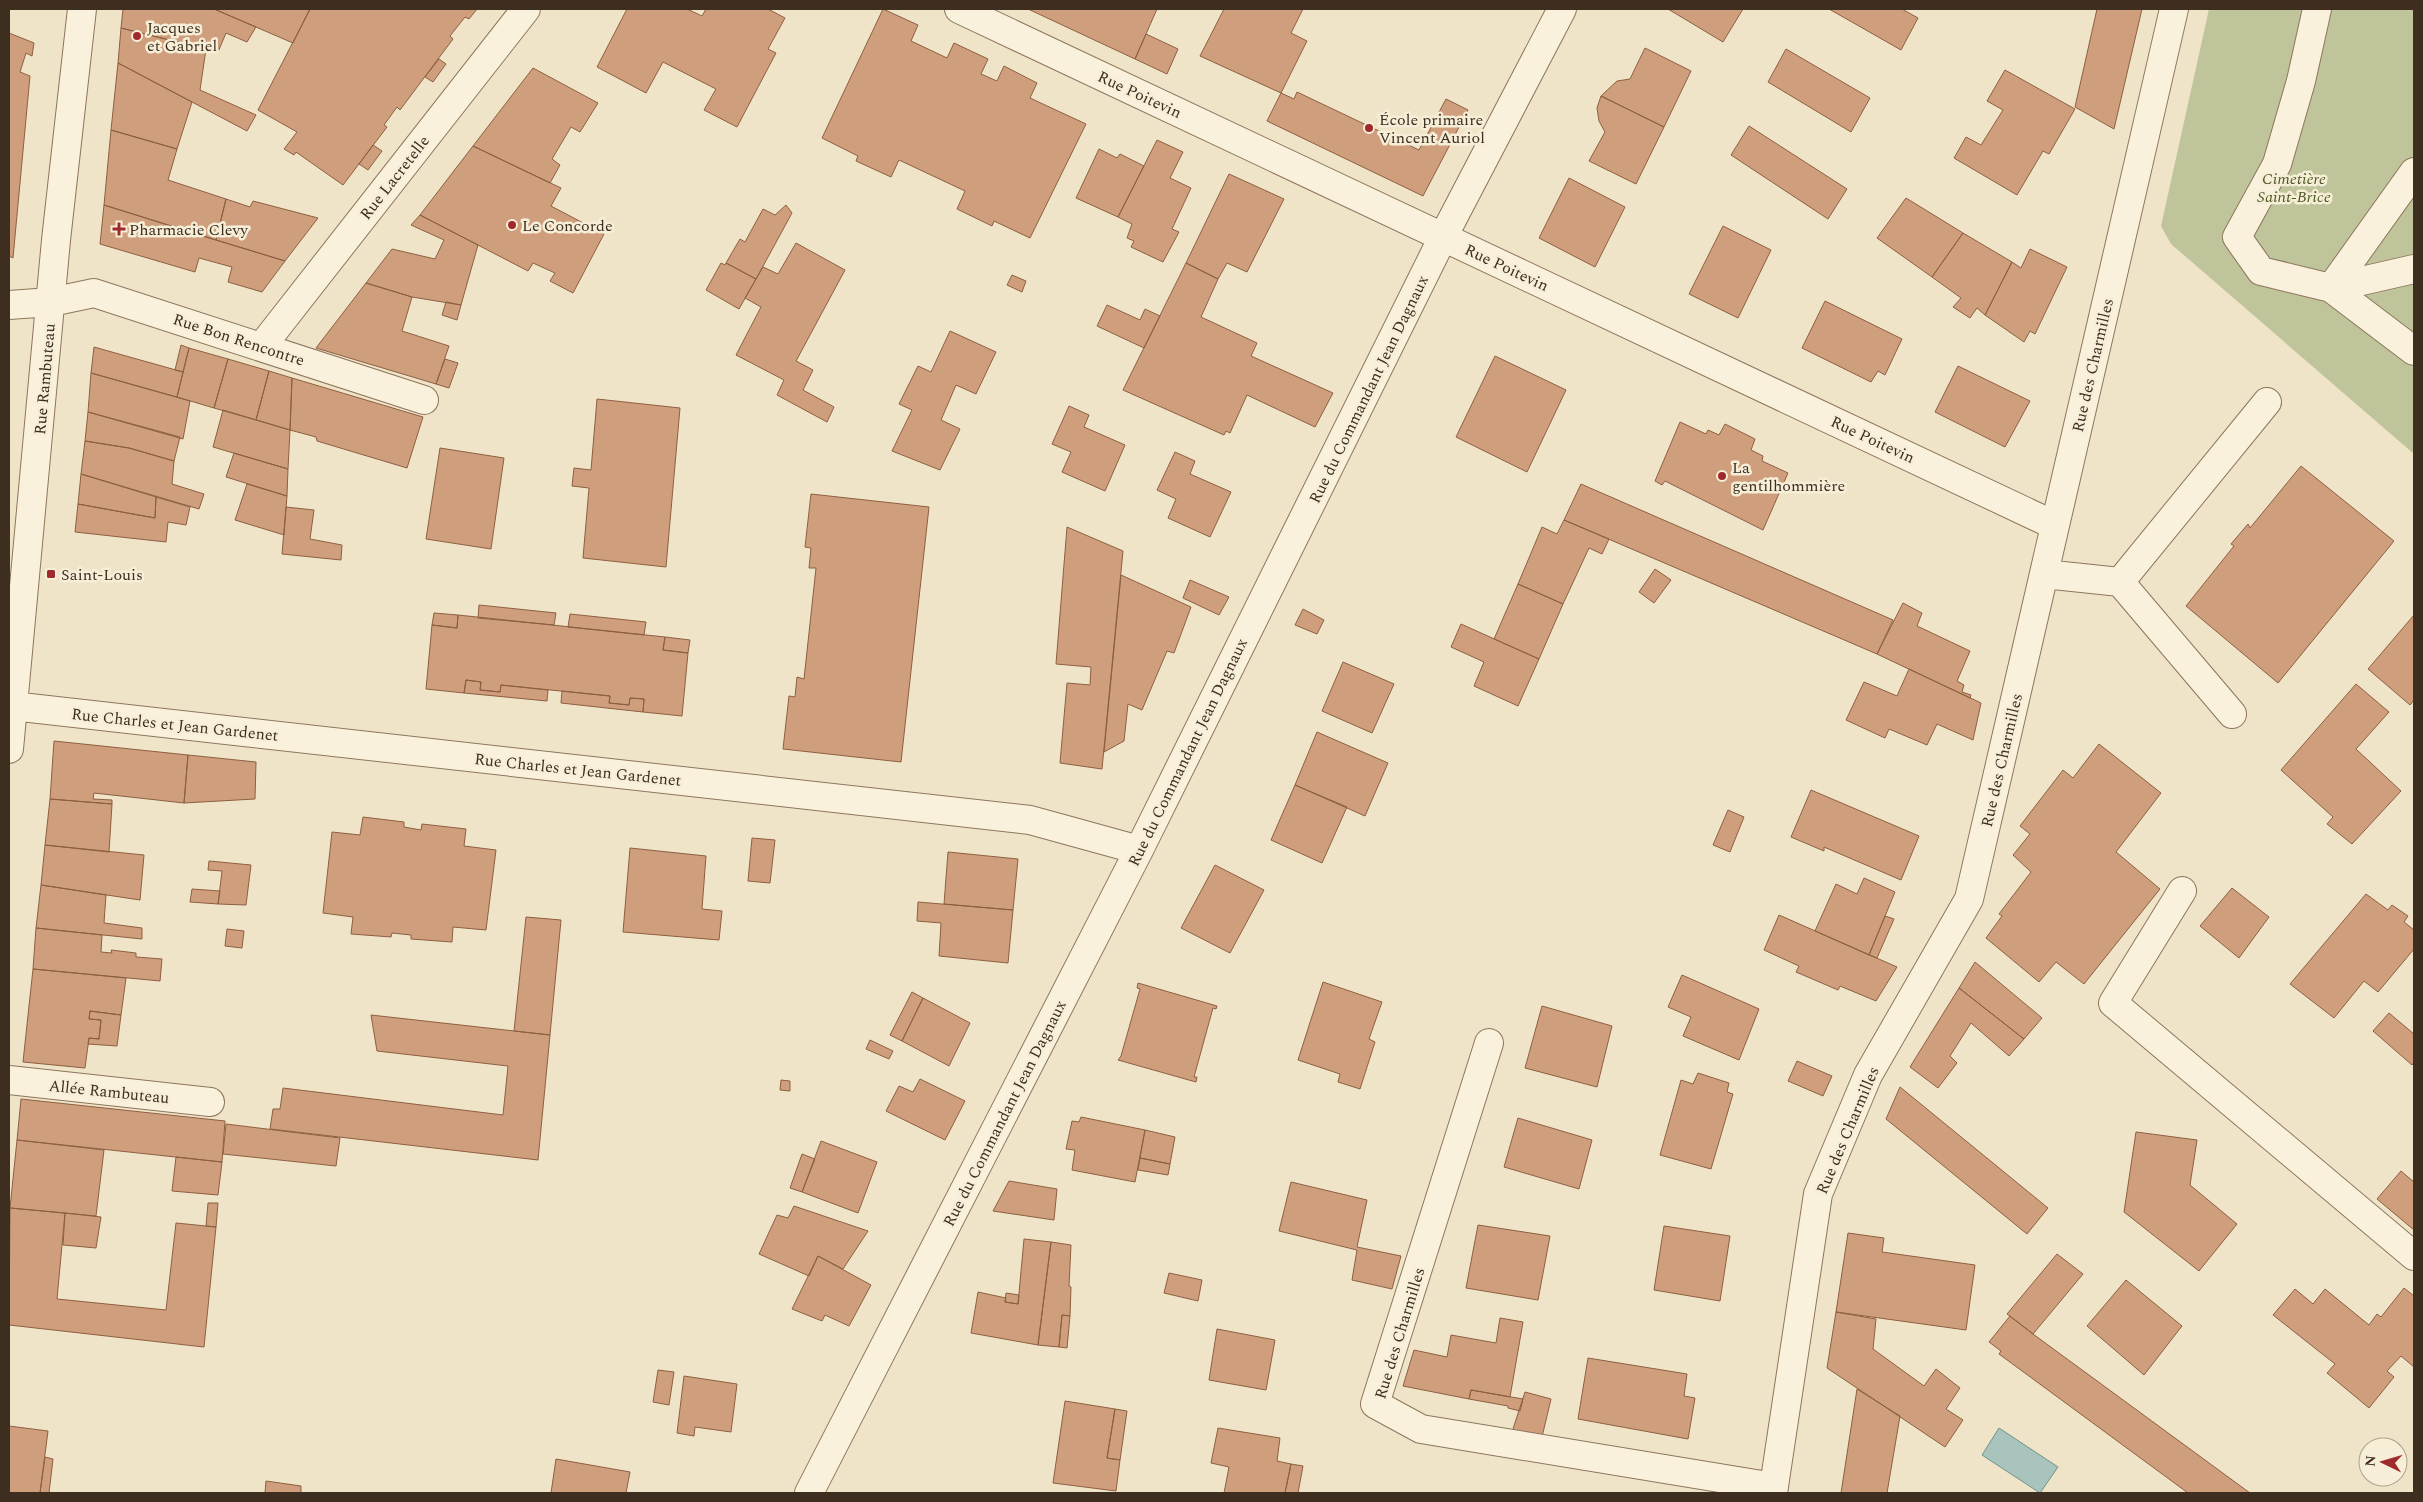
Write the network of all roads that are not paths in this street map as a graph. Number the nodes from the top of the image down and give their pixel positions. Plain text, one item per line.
1 (82, 9) edge
2 (526, 9) edge
3 (959, 9) edge
4 (1562, 9) edge
5 (2174, 9) edge
6 (2317, 9) edge
7 (2414, 172) edge
8 (1443, 237) junction
9 (2414, 269) edge
10 (2331, 288) junction
11 (51, 302) junction
12 (9, 305) edge
13 (262, 346) junction
14 (2414, 351) edge
15 (424, 400) dead end
16 (2267, 402) dead end
17 (2054, 525) junction
18 (2044, 574) junction
19 (2120, 582) junction
20 (12, 706) junction
21 (2232, 714) dead end
22 (9, 749) edge
23 (1139, 850) junction
24 (2182, 891) dead end
25 (1489, 1043) dead end
26 (9, 1080) edge
27 (210, 1102) dead end
28 (2414, 1256) edge
29 (1774, 1490) edge
30 (809, 1493) edge

1 - 11 street, Rue Rambuteau
2 - 13 street, Rue Lacretelle
3 - 8 street, Rue Poitevin
4 - 8 street, Rue du Commandant Jean Dagnaux
5 - 17 street, Rue des Charmilles
6 - 10 street
7 - 10 street
8 - 17 street, Rue Poitevin
8 - 23 street, Rue du Commandant Jean Dagnaux
9 - 10 street
10 - 14 street
11 - 12 street, Rue Bon Rencontre
11 - 13 street, Rue Bon Rencontre
11 - 20 street, Rue Rambuteau
13 - 15 street, Rue Bon Rencontre
16 - 19 street
17 - 18 street, Rue des Charmilles
18 - 19 street
18 - 29 street, Rue des Charmilles
19 - 21 street
20 - 22 street, Rue Rambuteau
20 - 23 street, Rue Charles et Jean Gardenet
23 - 30 street, Rue du Commandant Jean Dagnaux
24 - 28 street
25 - 29 street, Rue des Charmilles
26 - 27 street, Allée Rambuteau

